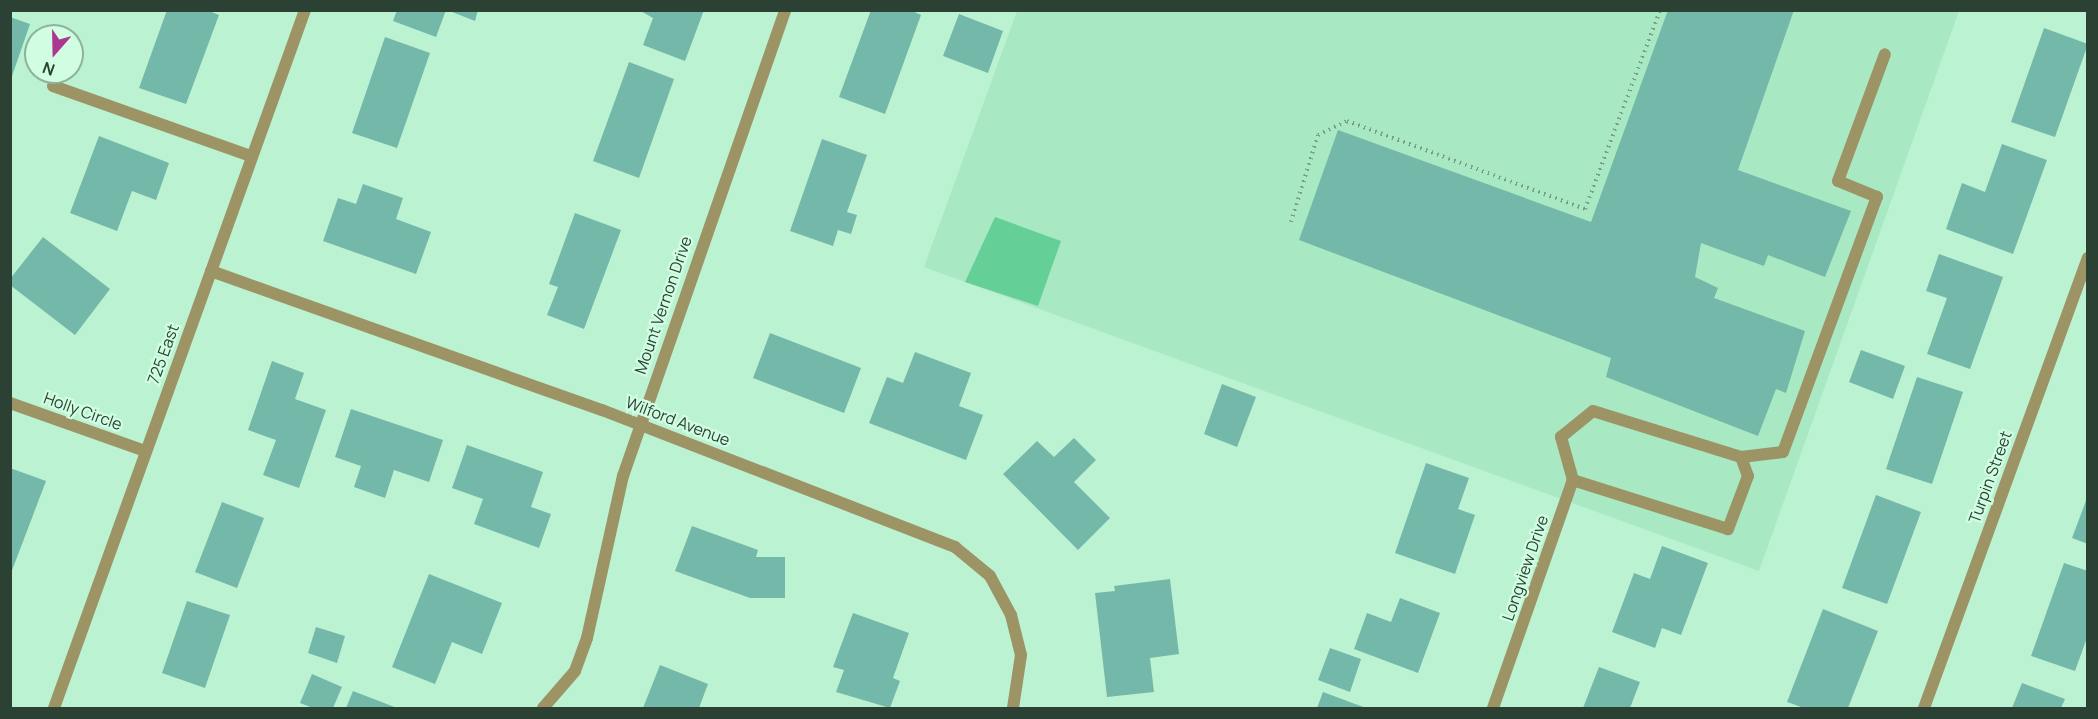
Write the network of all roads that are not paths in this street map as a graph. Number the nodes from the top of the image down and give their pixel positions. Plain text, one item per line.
1 (305, 10) edge
2 (785, 10) edge
3 (1885, 54) dead end
4 (53, 86) dead end
5 (251, 156) junction
6 (2088, 258) edge
7 (211, 271) junction
8 (10, 403) edge
9 (640, 424) junction
10 (145, 451) junction
11 (1741, 457) junction
12 (1573, 480) junction
13 (54, 708) edge
14 (543, 708) edge
15 (1013, 708) edge
16 (1493, 708) edge
17 (1924, 708) edge

1 - 5 street, 725 East
2 - 9 street, Mount Vernon Drive
3 - 11 street
4 - 5 street
5 - 7 street, 725 East
6 - 17 street, Turpin Street
7 - 9 street, Wilford Avenue
7 - 10 street, 725 East
8 - 10 street, Holly Circle
9 - 14 street, Mount Vernon Drive
9 - 15 street, Wilford Avenue
10 - 13 street, 725 East
11 - 12 street
11 - 12 street
12 - 16 street, Longview Drive

